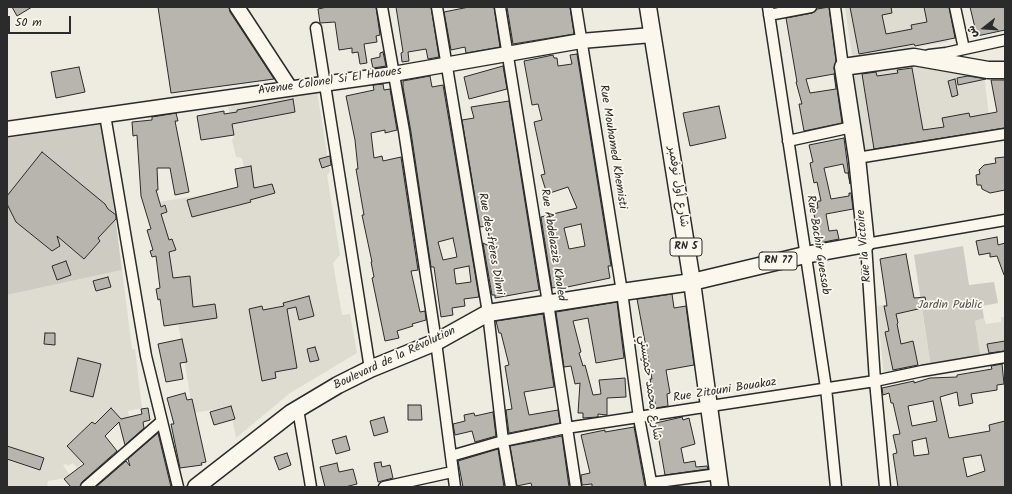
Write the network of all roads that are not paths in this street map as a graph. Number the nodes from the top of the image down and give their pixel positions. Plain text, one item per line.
1 (237, 7) edge
2 (382, 7) edge
3 (437, 7) edge
4 (500, 7) edge
5 (576, 7) edge
6 (648, 7) edge
7 (811, 7) edge
8 (835, 7) edge
9 (954, 7) edge
10 (768, 11) edge
11 (316, 28) dead end
12 (652, 34) junction
13 (1005, 40) edge
14 (581, 41) junction
15 (964, 49) junction
16 (507, 55) junction
17 (914, 57) junction
18 (446, 65) junction
19 (843, 67) junction
20 (1005, 70) edge
21 (393, 74) junction
22 (326, 83) junction
23 (290, 88) junction
24 (105, 114) junction
25 (852, 127) junction
26 (7, 129) edge
27 (1005, 134) edge
28 (788, 141) junction
29 (857, 158) junction
30 (1005, 220) edge
31 (866, 244) junction
32 (805, 255) junction
33 (692, 282) junction
34 (622, 292) junction
35 (548, 303) junction
36 (488, 313) junction
37 (436, 342) junction
38 (1005, 357) edge
39 (370, 369) junction
40 (875, 381) junction
41 (826, 388) junction
42 (708, 407) junction
43 (298, 409) junction
44 (639, 418) junction
45 (162, 422) junction
46 (566, 428) junction
47 (503, 441) junction
48 (451, 456) junction
49 (452, 472) junction
50 (719, 480) edge
51 (651, 485) edge
52 (86, 487) edge
53 (178, 487) edge
54 (196, 487) edge
55 (311, 487) edge
56 (384, 487) edge
57 (455, 487) edge
58 (511, 487) edge
59 (576, 487) edge
60 (836, 487) edge
61 (885, 487) edge

1 - 23 main road
2 - 21 street
3 - 18 street, Rue des frères Dilmi
4 - 16 street, Rue Abdelazziz Khaled
5 - 14 street, Rue Mouhamed Khemisti
6 - 12 main road, شارع أول نوفمبر / RN 5
7 - 10 street
8 - 19 street, Rue la Victoire
9 - 15 street
10 - 28 street, Rue Bachir Guessab
11 - 22 street
12 - 14 main road, Avenue Colonel Si El Haoues
12 - 33 main road, شارع أول نوفمبر / RN 5
13 - 15 street
14 - 16 main road, Avenue Colonel Si El Haoues
14 - 34 street, Rue Mouhamed Khemisti
15 - 17 street
16 - 18 main road, Avenue Colonel Si El Haoues
16 - 35 street, Rue Abdelazziz Khaled
17 - 19 main road
17 - 20 main road
18 - 21 main road, Avenue Colonel Si El Haoues
18 - 36 street, Rue des frères Dilmi
19 - 25 main road, Rue la Victoire
21 - 22 main road, Avenue Colonel Si El Haoues
21 - 37 street
22 - 23 main road, Avenue Colonel Si El Haoues
22 - 39 street
23 - 24 main road, Avenue Colonel Si El Haoues
24 - 26 main road, Avenue Colonel Si El Haoues
24 - 45 street
25 - 28 street
25 - 29 main road, Rue la Victoire
27 - 29 street
28 - 32 street, Rue Bachir Guessab
29 - 31 main road, Rue la Victoire
30 - 31 street
31 - 32 main road, RN 77
31 - 40 street, Rue la Victoire
32 - 33 main road, RN 77
32 - 41 street, Rue Bachir Guessab
33 - 34 main road, Boulevard de la Révolution
33 - 42 main road, شارع أول نوفمبر / RN 5
34 - 35 main road, Boulevard de la Révolution
34 - 44 street, شارع محمد خميستي
35 - 36 main road, Boulevard de la Révolution
35 - 46 street, Rue Abdelazziz Khaled
36 - 37 main road, Boulevard de la Révolution
36 - 47 street, Rue des frères Dilmi
37 - 39 main road, Boulevard de la Révolution
37 - 48 street
38 - 40 street, Rue Zitouni Bouakaz
39 - 43 main road, Boulevard de la Révolution
40 - 41 street, Rue Zitouni Bouakaz
40 - 61 street, Rue la Victoire
41 - 42 street, Rue Zitouni Bouakaz
41 - 60 street, Rue Bachir Guessab
42 - 44 street, Rue Zitouni Bouakaz
42 - 50 main road, شارع أول نوفمبر / RN 5
43 - 54 main road, Boulevard de la Révolution
43 - 55 street
44 - 46 street, Rue Zitouni Bouakaz
44 - 51 street, شارع محمد خميستي
45 - 52 street
45 - 53 street
46 - 47 street, Rue Zitouni Bouakaz
46 - 59 street, Rue Abdelazziz Khaled
47 - 48 street, Rue Zitouni Bouakaz
47 - 58 street, Rue des frères Dilmi
48 - 49 street
49 - 56 street
49 - 57 street
50 - 51 street

